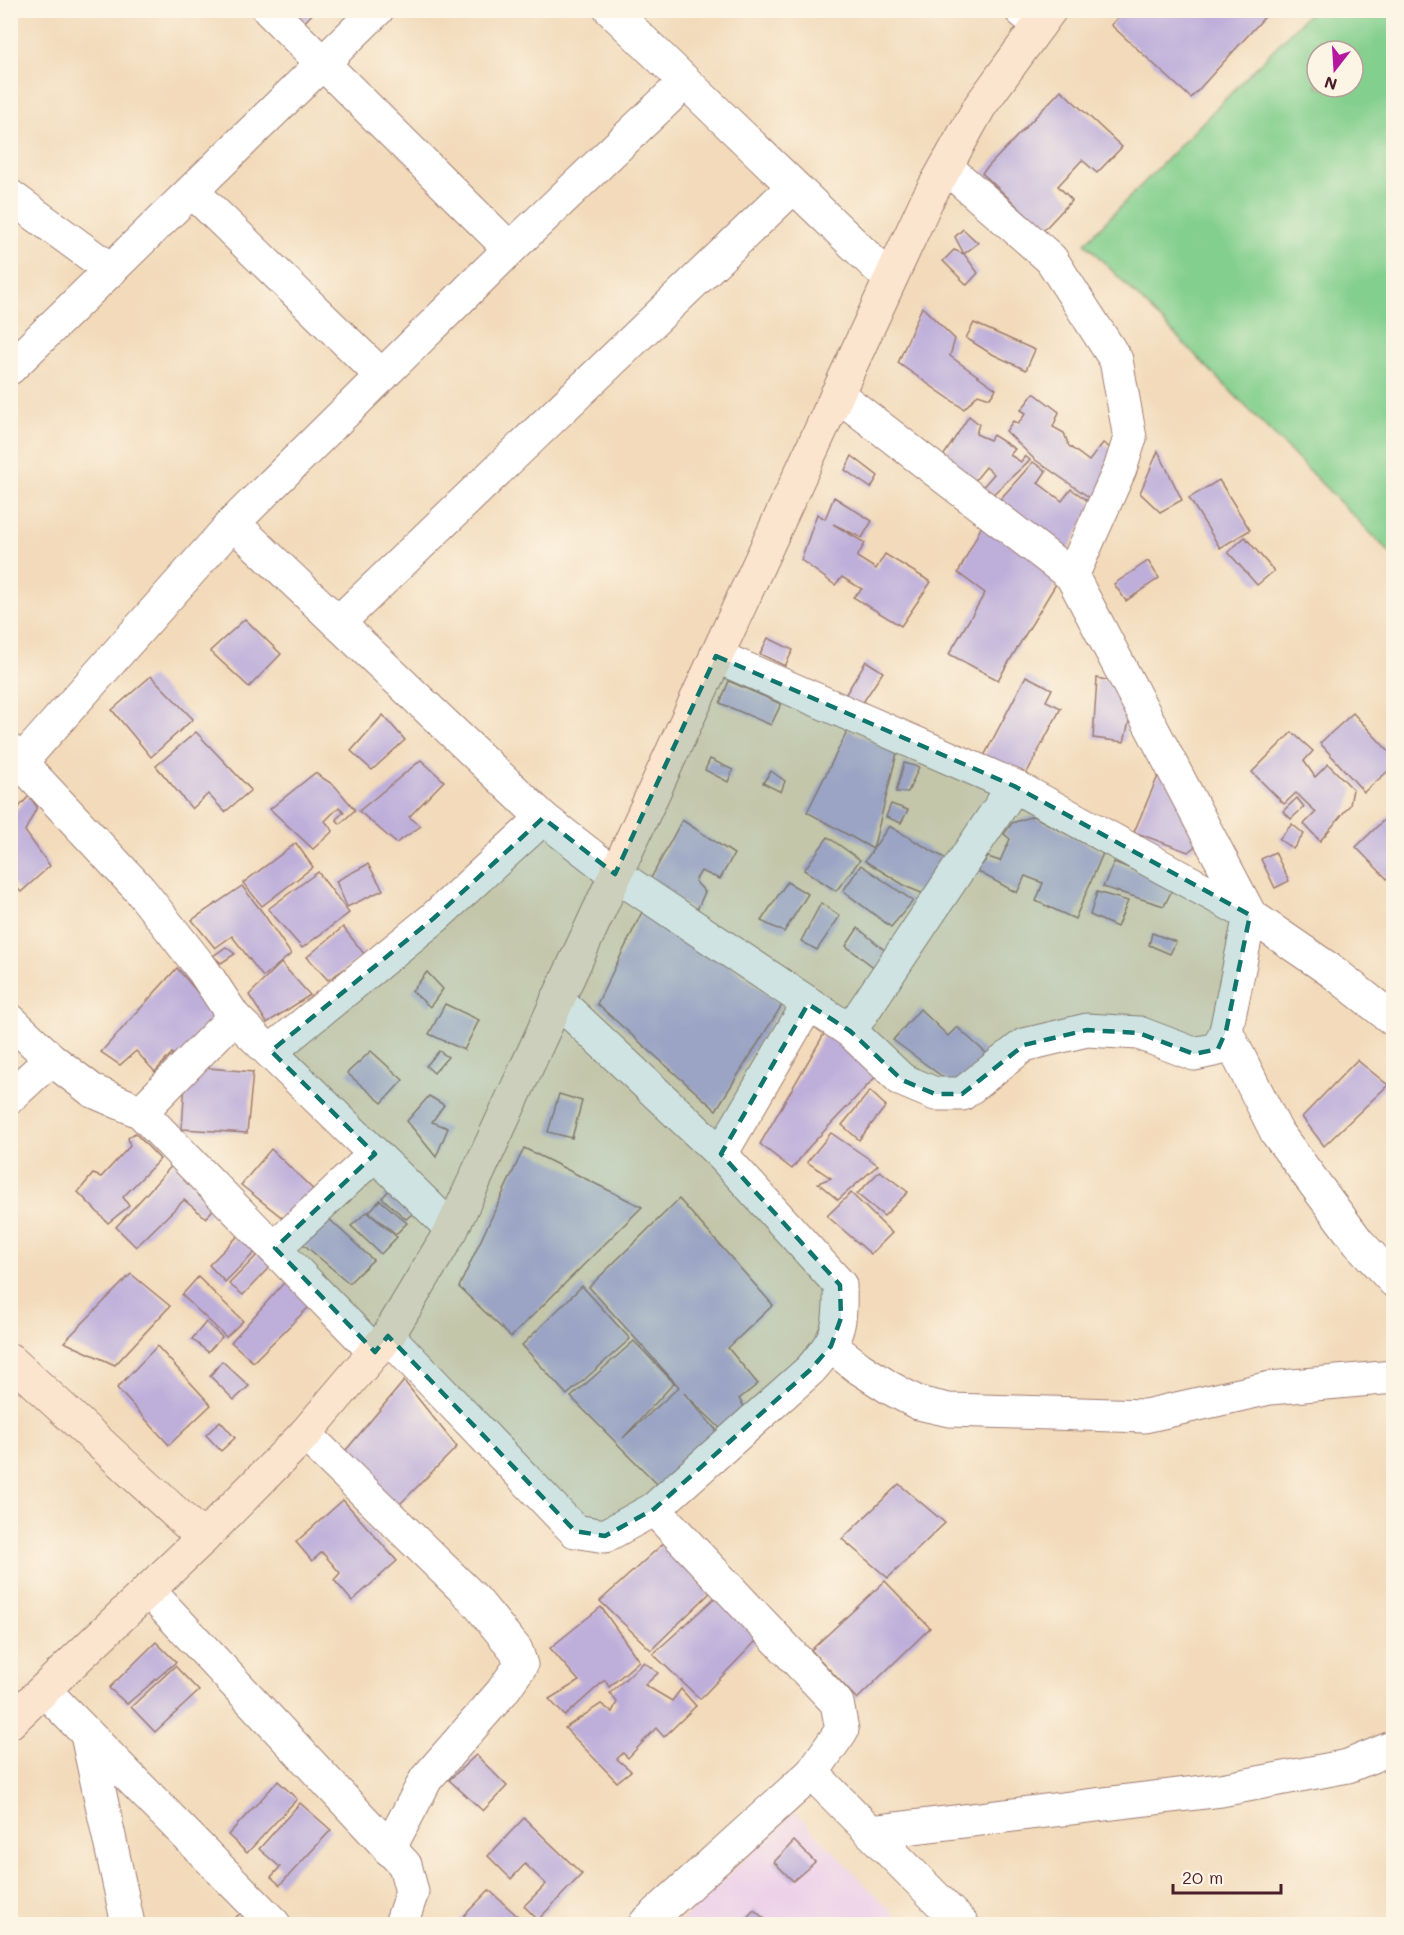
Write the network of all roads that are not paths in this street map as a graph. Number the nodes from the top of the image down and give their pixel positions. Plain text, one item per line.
1 (269, 10) edge
2 (377, 10) edge
3 (611, 10) edge
4 (1037, 15) edge
5 (323, 64) junction
6 (684, 83) junction
7 (946, 167) junction
8 (793, 187) junction
9 (192, 191) junction
10 (10, 196) edge
11 (510, 249) junction
12 (111, 270) junction
13 (890, 279) junction
14 (10, 368) edge
15 (382, 376) junction
16 (837, 394) junction
17 (233, 523) junction
18 (1072, 576) junction
19 (338, 623) junction
20 (716, 656) junction
21 (16, 757) edge
22 (1014, 786) junction
23 (543, 818) junction
24 (615, 874) junction
25 (1250, 915) junction
26 (557, 1000) junction
27 (807, 1004) junction
28 (234, 1017) junction
29 (10, 1020) edge
30 (1394, 1020) edge
31 (850, 1031) junction
32 (1226, 1031) junction
33 (271, 1051) junction
34 (51, 1059) junction
35 (10, 1097) edge
36 (141, 1112) junction
37 (375, 1154) junction
38 (721, 1154) junction
39 (452, 1228) junction
40 (274, 1248) junction
41 (1394, 1281) edge
42 (382, 1344) junction
43 (831, 1346) junction
44 (10, 1360) edge
45 (1394, 1377) edge
46 (305, 1434) junction
47 (654, 1509) junction
48 (203, 1538) junction
49 (148, 1590) junction
50 (44, 1690) junction
51 (10, 1722) edge
52 (87, 1735) junction
53 (1394, 1747) edge
54 (813, 1773) junction
55 (871, 1832) junction
56 (389, 1849) junction
57 (128, 1924) edge
58 (274, 1924) edge
59 (401, 1924) edge
60 (645, 1924) edge
61 (962, 1924) edge

1 - 5 street
2 - 5 street
3 - 6 street
4 - 7 main road
5 - 9 street
5 - 11 street
6 - 8 street
6 - 11 street
7 - 13 main road
7 - 18 street
8 - 13 street
8 - 19 street
9 - 12 street
9 - 15 street
10 - 12 street
11 - 15 street
12 - 14 street
13 - 16 main road
15 - 17 street
16 - 18 street
16 - 20 main road
17 - 19 street
17 - 21 street
18 - 25 street
19 - 23 street
20 - 22 street
20 - 24 main road
21 - 28 street
22 - 25 street
22 - 31 street
23 - 24 street
23 - 33 street
24 - 26 main road
24 - 27 street
25 - 30 street
25 - 32 street
26 - 38 street
26 - 39 main road
27 - 31 street
27 - 38 street
28 - 33 street
28 - 36 street
29 - 34 street
31 - 32 street
32 - 41 street
33 - 37 street
34 - 35 street
34 - 36 street
36 - 40 street
37 - 39 street
37 - 40 street
38 - 43 street
39 - 42 main road
40 - 42 street
42 - 46 main road
42 - 47 street
43 - 45 street
43 - 47 street
44 - 48 main road
46 - 48 main road
46 - 56 street
47 - 54 street
48 - 49 main road
49 - 50 main road
49 - 56 street
50 - 51 main road
50 - 52 street
52 - 57 street
52 - 58 street
53 - 55 street
54 - 55 street
54 - 60 street
55 - 61 street
56 - 59 street

